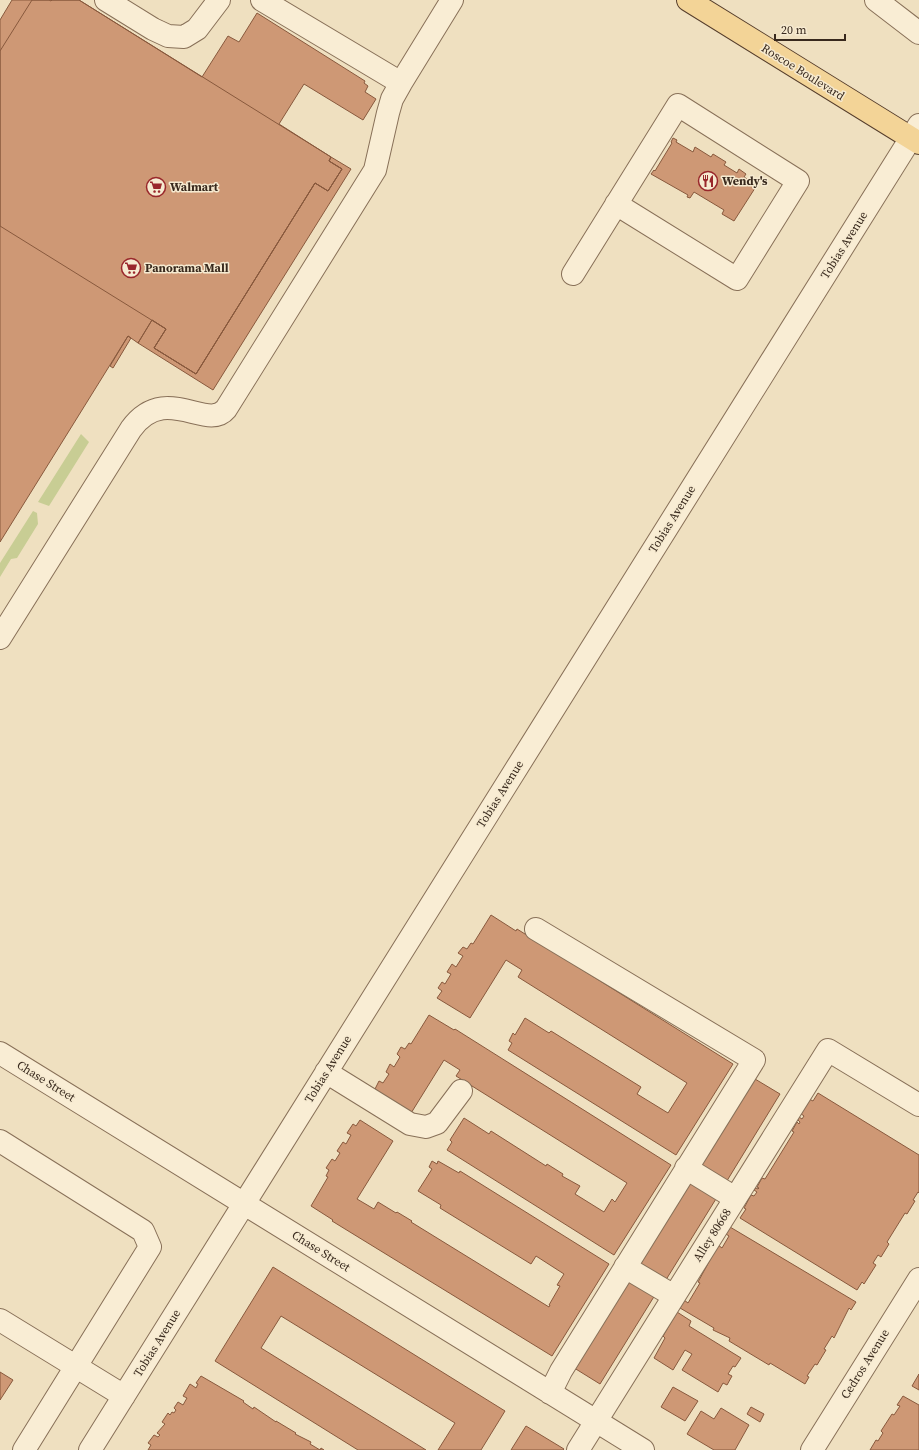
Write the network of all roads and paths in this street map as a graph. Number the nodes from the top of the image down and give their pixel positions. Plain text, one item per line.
1 (106, 0) edge
2 (219, 0) edge
3 (262, 0) edge
4 (452, 0) edge
5 (688, 0) edge
6 (876, 0) edge
7 (919, 33) edge
8 (401, 83) junction
9 (916, 135) edge
10 (616, 204) junction
11 (573, 274) dead end
12 (0, 638) edge
13 (536, 929) dead end
14 (0, 1053) edge
15 (326, 1072) junction
16 (461, 1091) dead end
17 (919, 1105) edge
18 (0, 1141) edge
19 (686, 1168) junction
20 (735, 1198) junction
21 (244, 1204) junction
22 (625, 1267) junction
23 (919, 1279) edge
24 (674, 1296) junction
25 (0, 1320) edge
26 (76, 1366) junction
27 (550, 1393) junction
28 (124, 1396) junction
29 (596, 1421) junction
30 (24, 1450) edge
31 (90, 1450) edge
32 (578, 1450) edge
33 (643, 1450) edge
34 (812, 1450) edge

1 - 2 street
3 - 8 street
4 - 8 street
5 - 9 main road, Roscoe Boulevard
6 - 7 street
8 - 12 street
9 - 15 street, Tobias Avenue
10 - 10 street
10 - 11 street
13 - 19 street
14 - 21 street, Chase Street
15 - 16 street
15 - 21 street, Tobias Avenue
17 - 20 street, Alley 80668
18 - 26 street
19 - 20 street
19 - 22 street
20 - 24 street, Alley 80668
21 - 27 street, Chase Street
21 - 28 street, Tobias Avenue
22 - 24 street
22 - 27 street
23 - 34 street, Cedros Avenue
24 - 29 street, Alley 80668
25 - 26 street
26 - 28 street
26 - 30 street
27 - 29 street, Chase Street
28 - 31 street, Tobias Avenue
29 - 32 street, Alley 80668
29 - 33 street, Chase Street

